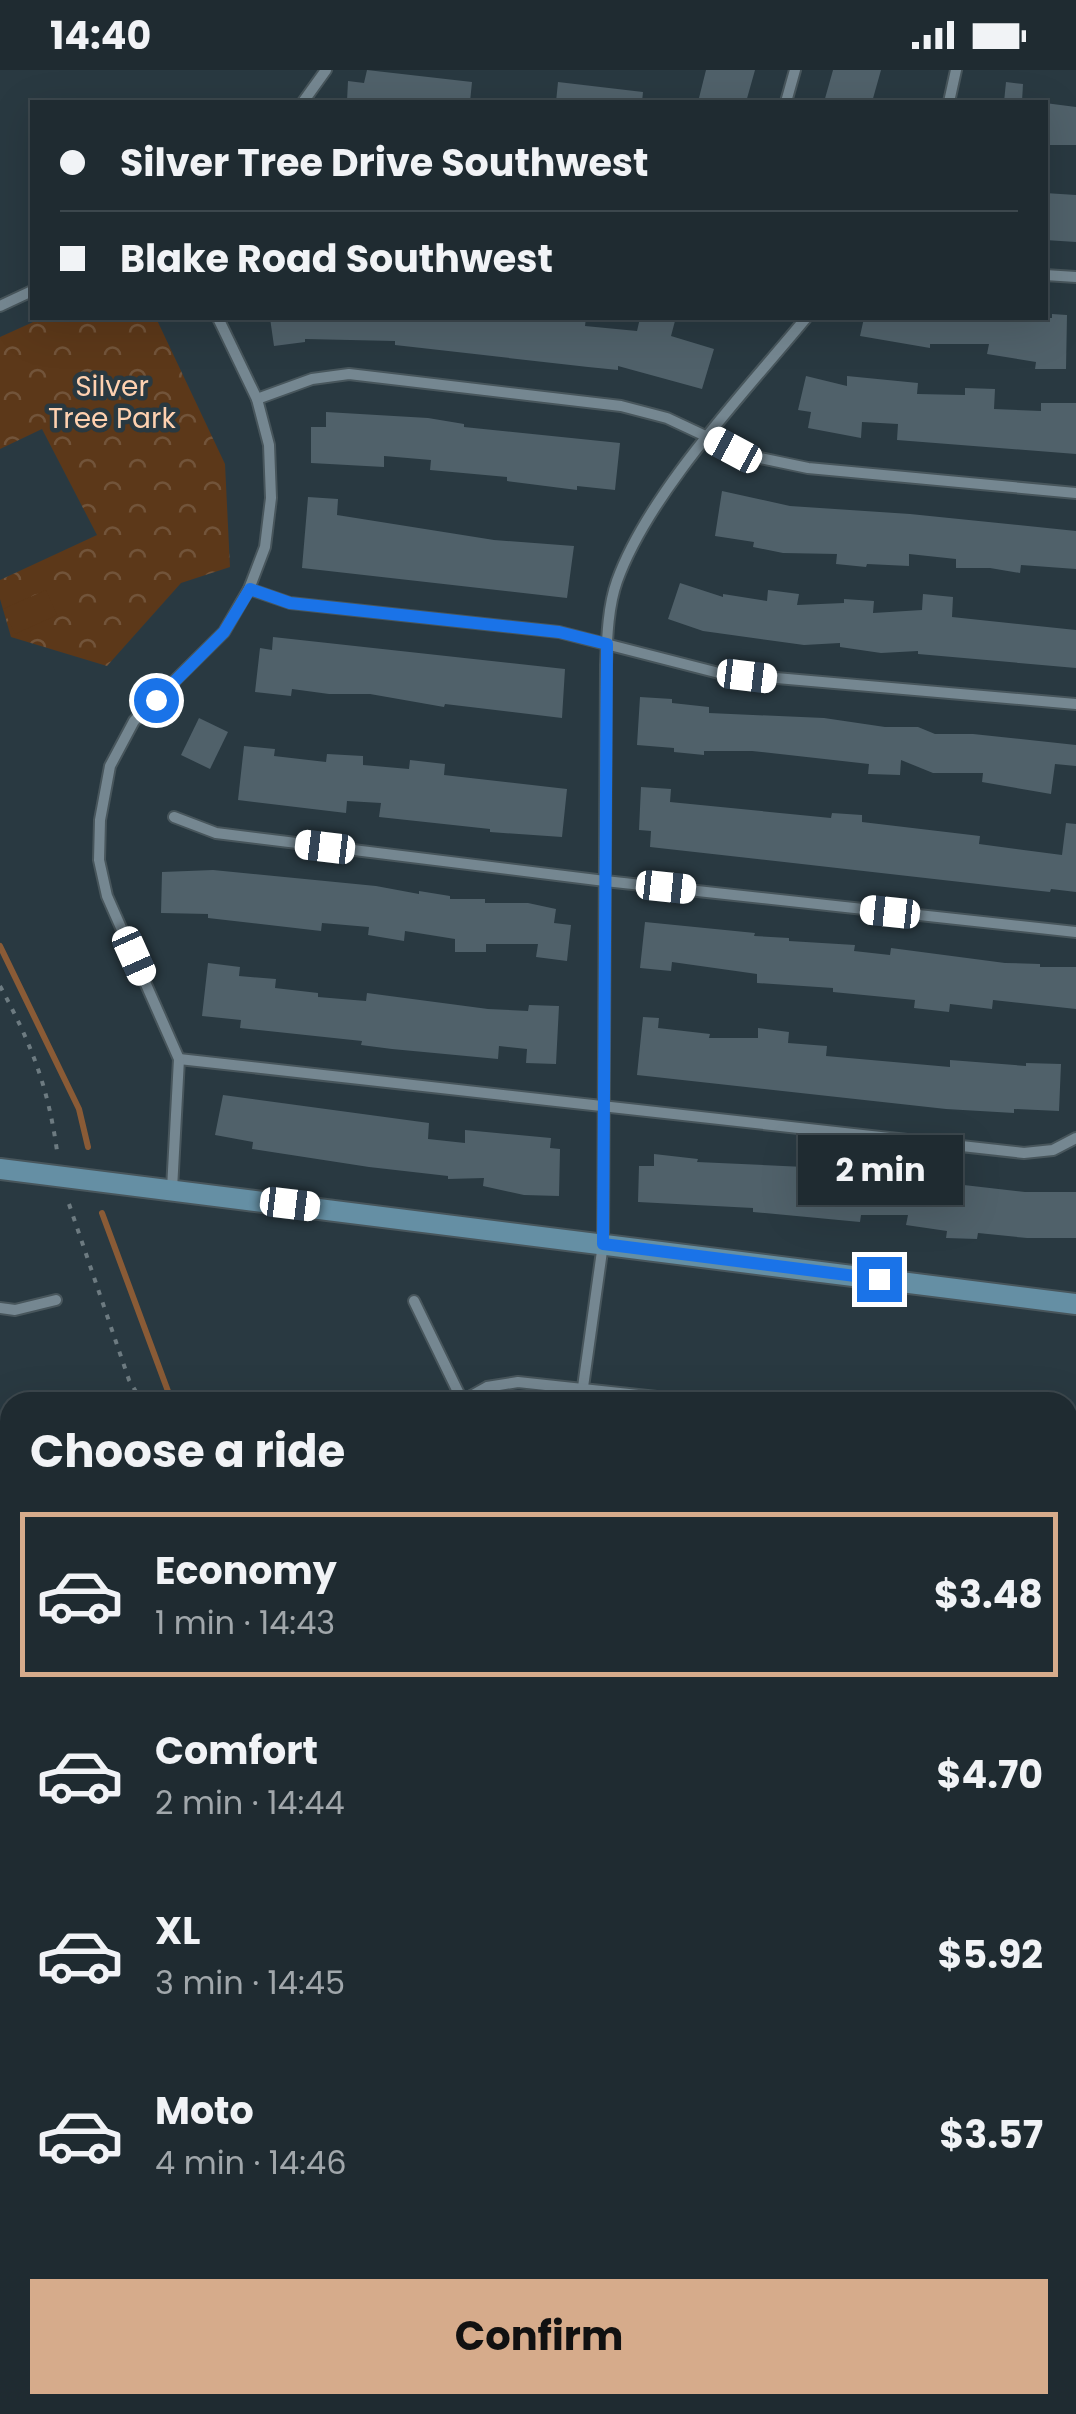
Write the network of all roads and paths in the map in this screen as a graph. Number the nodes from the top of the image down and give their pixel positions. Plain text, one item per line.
1 (326, 70) edge
2 (795, 70) edge
3 (956, 70) edge
4 (305, 100) edge
5 (787, 100) edge
6 (950, 100) edge
7 (1048, 275) edge
8 (1076, 278) edge
9 (30, 292) edge
10 (0, 306) edge
11 (219, 320) edge
12 (804, 320) edge
13 (257, 400) junction
14 (708, 437) junction
15 (1076, 493) edge
16 (250, 589) junction
17 (607, 644) junction
18 (1076, 704) edge
19 (174, 816) dead end
20 (604, 881) junction
21 (1076, 932) edge
22 (0, 986) edge
23 (179, 1059) junction
24 (604, 1108) junction
25 (1076, 1138) edge
26 (56, 1151) dead end
27 (0, 1169) edge
28 (172, 1189) junction
29 (69, 1204) dead end
30 (603, 1244) junction
31 (56, 1300) dead end
32 (414, 1301) dead end
33 (1076, 1304) edge
34 (0, 1308) edge
35 (584, 1387) junction
36 (137, 1392) edge
37 (457, 1392) edge
38 (479, 1392) edge
39 (624, 1392) edge

1 - 4 street
2 - 5 street
3 - 6 street
7 - 8 street
9 - 10 street
11 - 13 street
12 - 14 street
13 - 14 street
13 - 16 street
14 - 15 street
14 - 17 street
16 - 17 street
16 - 23 street
17 - 18 street
17 - 20 street
19 - 20 street
20 - 21 street
20 - 24 street
22 - 26 path
23 - 24 street
23 - 28 street
24 - 25 street
24 - 30 street
27 - 28 street
28 - 30 street
29 - 36 path
30 - 33 street
30 - 35 street
31 - 34 street
32 - 37 street
35 - 38 street
35 - 39 street

